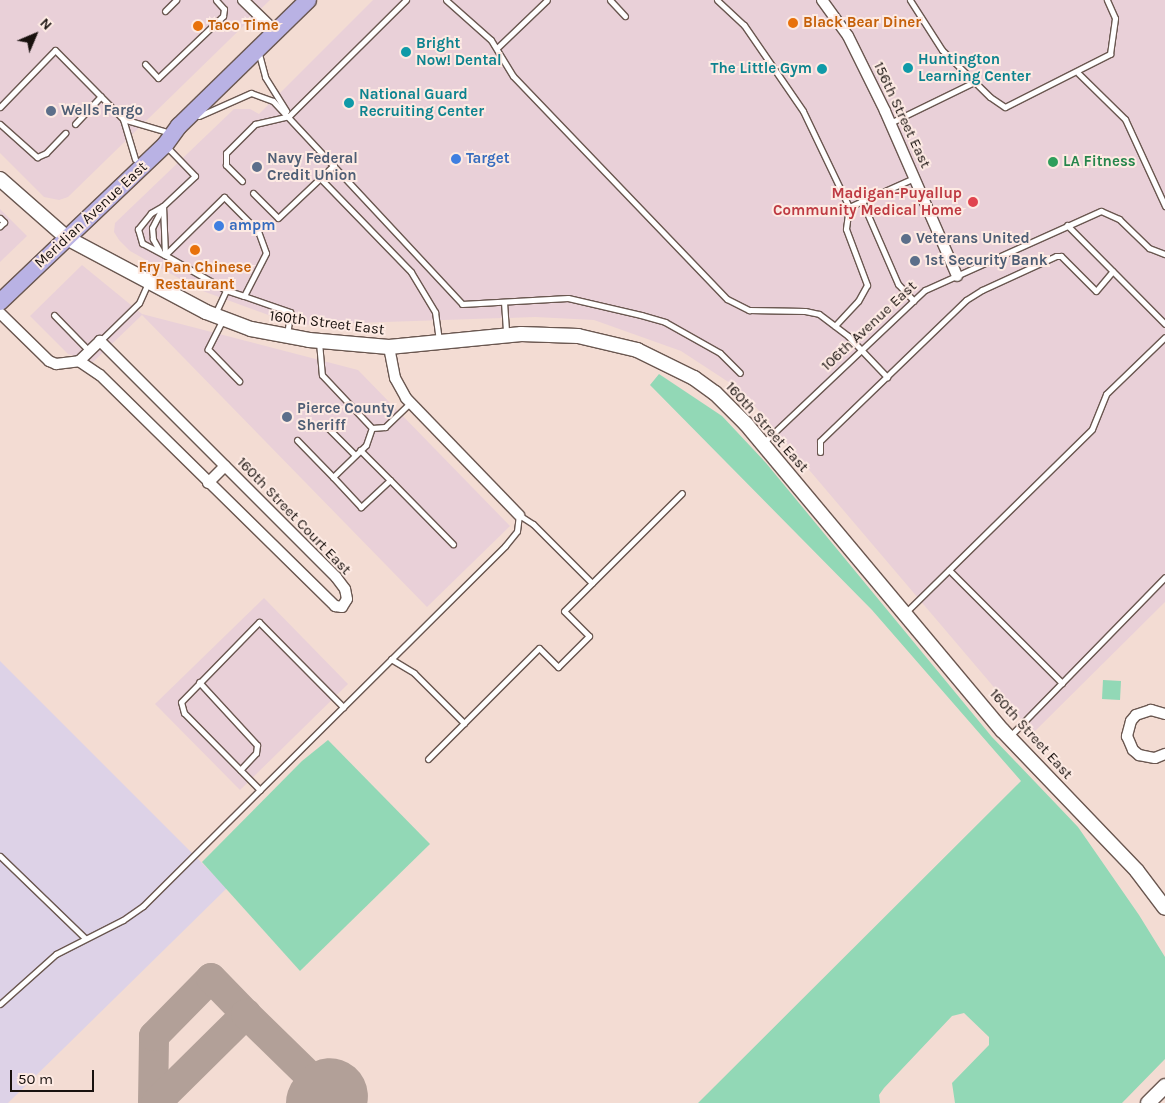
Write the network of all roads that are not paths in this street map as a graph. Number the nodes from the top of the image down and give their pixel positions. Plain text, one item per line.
1 (176, 0) edge
2 (216, 0) edge
3 (243, 0) edge
4 (308, 0) edge
5 (406, 0) edge
6 (446, 0) edge
7 (547, 0) edge
8 (610, 0) edge
9 (718, 0) edge
10 (822, 0) edge
11 (910, 0) edge
12 (1107, 0) edge
13 (165, 11) dead end
14 (625, 16) dead end
15 (275, 31) junction
16 (262, 43) junction
17 (497, 48) junction
18 (144, 64) dead end
19 (1078, 73) junction
20 (974, 82) junction
21 (101, 96) junction
22 (0, 107) edge
23 (289, 116) junction
24 (123, 119) junction
25 (890, 123) junction
26 (0, 124) edge
27 (75, 124) dead end
28 (65, 133) dead end
29 (169, 134) junction
30 (135, 159) junction
31 (334, 165) junction
32 (320, 178) junction
33 (914, 178) junction
34 (0, 179) edge
35 (242, 181) dead end
36 (253, 192) dead end
37 (861, 200) junction
38 (163, 206) junction
39 (1165, 206) edge
40 (849, 207) junction
41 (0, 218) edge
42 (1067, 225) junction
43 (0, 226) edge
44 (63, 234) junction
45 (1165, 254) edge
46 (165, 255) junction
47 (1113, 272) junction
48 (957, 276) junction
49 (148, 282) junction
50 (0, 289) edge
51 (226, 290) junction
52 (244, 296) junction
53 (914, 301) junction
54 (0, 302) edge
55 (504, 302) junction
56 (0, 313) edge
57 (54, 315) dead end
58 (219, 317) junction
59 (1165, 324) edge
60 (836, 326) junction
61 (506, 335) junction
62 (287, 337) junction
63 (1165, 337) edge
64 (100, 341) junction
65 (319, 341) junction
66 (440, 342) junction
67 (389, 347) junction
68 (861, 351) junction
69 (89, 352) junction
70 (79, 361) junction
71 (740, 373) dead end
72 (887, 377) junction
73 (239, 381) dead end
74 (411, 403) junction
75 (328, 428) dead end
76 (372, 428) junction
77 (297, 440) dead end
78 (763, 444) junction
79 (360, 450) junction
80 (820, 452) dead end
81 (355, 456) junction
82 (224, 466) junction
83 (333, 477) junction
84 (390, 480) junction
85 (208, 483) junction
86 (682, 493) dead end
87 (519, 514) junction
88 (453, 544) dead end
89 (949, 570) junction
90 (1165, 577) edge
91 (592, 583) junction
92 (905, 613) junction
93 (391, 659) junction
94 (199, 682) junction
95 (1062, 683) junction
96 (343, 707) junction
97 (1165, 714) edge
98 (464, 723) junction
99 (1009, 737) junction
100 (1165, 754) edge
101 (428, 759) dead end
102 (240, 770) junction
103 (260, 790) junction
104 (0, 856) edge
105 (1165, 908) edge
106 (85, 938) junction
107 (0, 1004) edge
108 (1165, 1086) edge
109 (1148, 1103) edge

1 - 13 lane
2 - 18 lane
3 - 15 street
4 - 15 main road, Meridian Avenue East
5 - 23 lane
6 - 17 lane
7 - 17 lane
8 - 14 lane
9 - 40 lane
10 - 25 street, 156th Street East
11 - 20 lane
12 - 19 lane
15 - 16 main road, Meridian Avenue East
16 - 23 lane
16 - 29 main road, Meridian Avenue East
17 - 60 lane
19 - 20 lane
19 - 39 lane
20 - 25 lane
21 - 22 lane
21 - 24 lane
21 - 27 lane
23 - 29 lane
23 - 31 lane
23 - 35 lane
24 - 29 lane
24 - 30 lane
25 - 33 street, 156th Street East
26 - 28 lane
29 - 30 main road, Meridian Avenue East
29 - 38 lane
29 - 44 main road, Meridian Avenue East
30 - 44 main road, Meridian Avenue East
31 - 32 lane
31 - 55 lane
32 - 36 lane
32 - 66 lane
33 - 37 lane
33 - 48 street, 156th Street East
34 - 44 street, 160th Street East
37 - 40 lane
37 - 53 lane
38 - 46 lane
38 - 46 lane
38 - 46 lane
40 - 60 lane
41 - 43 lane
42 - 45 lane, 106th Avenue East
42 - 47 lane
42 - 48 lane, 106th Avenue East
44 - 49 street, 160th Street East
44 - 50 main road, Meridian Avenue East
44 - 54 main road, Meridian Avenue East
46 - 51 lane
46 - 52 lane
47 - 59 lane
47 - 72 lane
48 - 53 lane, 106th Avenue East
49 - 58 street, 160th Street East
49 - 64 lane
51 - 52 lane
51 - 58 lane
52 - 62 lane
53 - 68 lane, 106th Avenue East
55 - 61 lane
55 - 71 lane
56 - 70 street
57 - 69 lane
58 - 62 street, 160th Street East
58 - 73 lane
60 - 68 lane
61 - 66 street, 160th Street East
61 - 78 street, 160th Street East
62 - 65 street, 160th Street East
63 - 89 lane
64 - 69 street
64 - 82 street, 160th Street Court East
65 - 67 street, 160th Street East
65 - 76 lane
66 - 67 street, 160th Street East
67 - 74 street
68 - 72 lane
68 - 78 lane, 106th Avenue East
69 - 70 street
70 - 85 street, 160th Street Court East
72 - 80 lane
74 - 76 lane
74 - 87 street
75 - 81 lane
76 - 79 lane
77 - 83 lane
78 - 92 street, 160th Street East
79 - 81 lane
79 - 84 lane
81 - 83 lane
82 - 85 street
82 - 85 street, 160th Street Court East
83 - 84 lane
84 - 88 lane
86 - 91 lane
87 - 91 lane
87 - 93 lane
89 - 92 lane
89 - 95 lane
90 - 95 lane
91 - 98 lane
92 - 99 street, 160th Street East
93 - 96 lane
93 - 98 lane
94 - 96 lane
94 - 102 lane
94 - 102 lane
95 - 99 lane
96 - 103 lane
97 - 100 street
98 - 101 lane
99 - 105 street, 160th Street East
102 - 103 lane
103 - 106 lane
104 - 106 lane
106 - 107 lane
108 - 109 street

